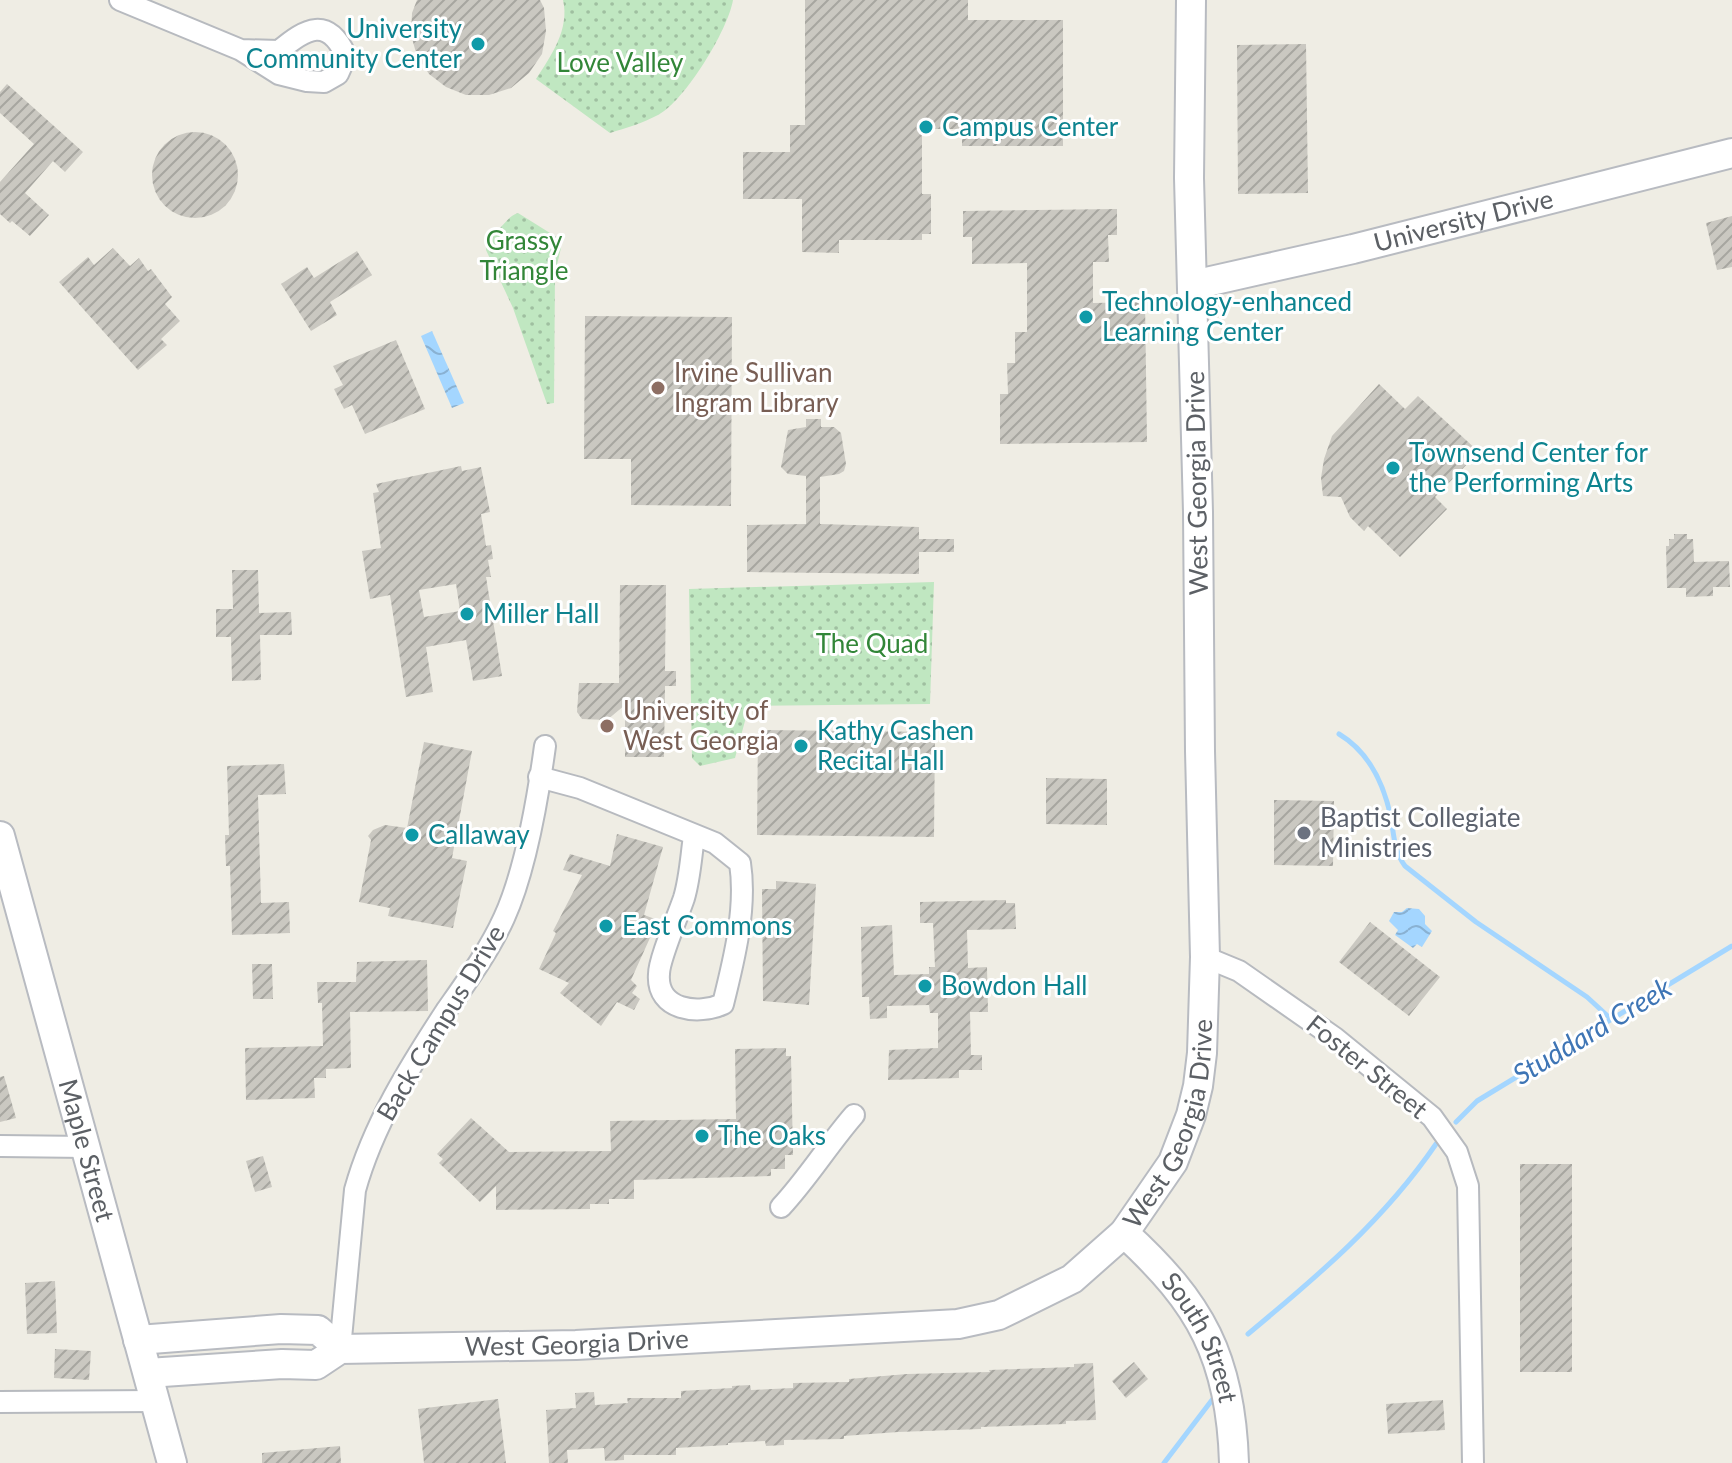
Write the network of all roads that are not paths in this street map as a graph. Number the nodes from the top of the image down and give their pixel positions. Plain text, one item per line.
1 (120, 0) edge
2 (1191, 0) edge
3 (241, 50) junction
4 (1732, 153) edge
5 (1193, 285) junction
6 (545, 746) dead end
7 (539, 777) junction
8 (0, 836) edge
9 (694, 836) junction
10 (1205, 957) junction
11 (854, 1115) dead end
12 (0, 1146) edge
13 (87, 1147) junction
14 (781, 1207) dead end
15 (1124, 1233) junction
16 (138, 1340) junction
17 (340, 1349) junction
18 (148, 1373) junction
19 (155, 1401) junction
20 (0, 1402) edge
21 (172, 1463) edge
22 (1234, 1463) edge
23 (1473, 1463) edge

1 - 3 street
2 - 5 street, West Georgia Drive
3 - 3 street
4 - 5 street, University Drive
5 - 10 street, West Georgia Drive
6 - 7 street, Back Campus Drive
7 - 9 street
7 - 17 street, Back Campus Drive
8 - 13 street, Maple Street
9 - 9 street
10 - 15 street, West Georgia Drive
10 - 23 street, Foster Street
11 - 14 street
12 - 13 street
13 - 16 street, Maple Street
15 - 17 street, West Georgia Drive
15 - 22 street, South Street
16 - 17 street
16 - 18 street, Maple Street
17 - 18 street, West Georgia Drive
18 - 19 street, Maple Street
19 - 20 street
19 - 21 street, Maple Street

